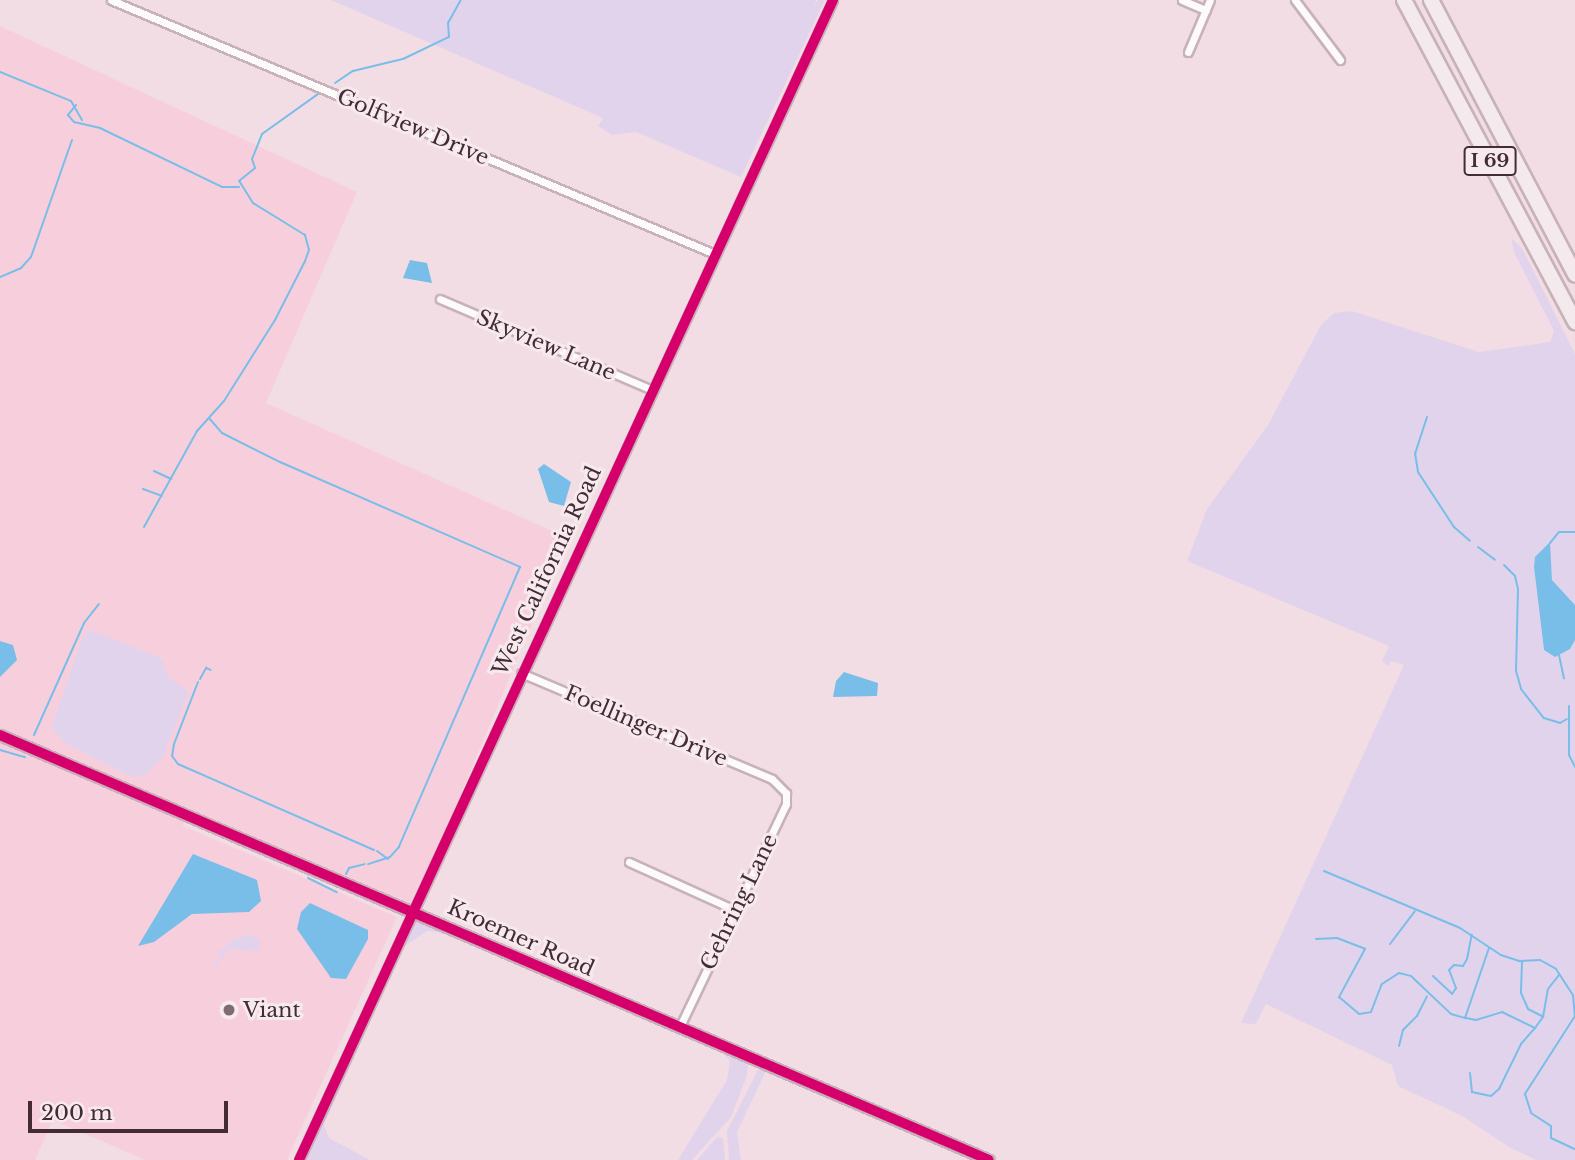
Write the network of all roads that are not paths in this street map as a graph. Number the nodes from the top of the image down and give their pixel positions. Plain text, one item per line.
1 (111, 0) edge
2 (833, 0) edge
3 (1182, 0) edge
4 (1210, 0) edge
5 (1295, 0) edge
6 (1404, 0) edge
7 (1431, 0) edge
8 (1206, 10) junction
9 (1188, 52) dead end
10 (1340, 60) dead end
11 (715, 254) junction
12 (1575, 274) edge
13 (440, 299) dead end
14 (1575, 322) edge
15 (652, 390) junction
16 (521, 673) junction
17 (0, 735) edge
18 (772, 779) joint
19 (629, 862) dead end
20 (735, 910) junction
21 (412, 911) junction
22 (679, 1028) junction
23 (299, 1160) edge
24 (989, 1160) edge

1 - 11 street, Golfview Drive
2 - 11 street, West California Road
3 - 8 street
4 - 8 street
5 - 10 street
6 - 14 highway, I 69
7 - 12 highway, I 69
8 - 9 street
11 - 15 street, West California Road
13 - 15 street, Skyview Lane
15 - 16 street, West California Road
16 - 18 street, Foellinger Drive
16 - 21 street, West California Road
17 - 21 street, Kroemer Road
18 - 20 street, Gehring Lane
19 - 20 street
20 - 22 street, Gehring Lane
21 - 22 street, Kroemer Road
21 - 23 street, West California Road
22 - 24 street, Kroemer Road

